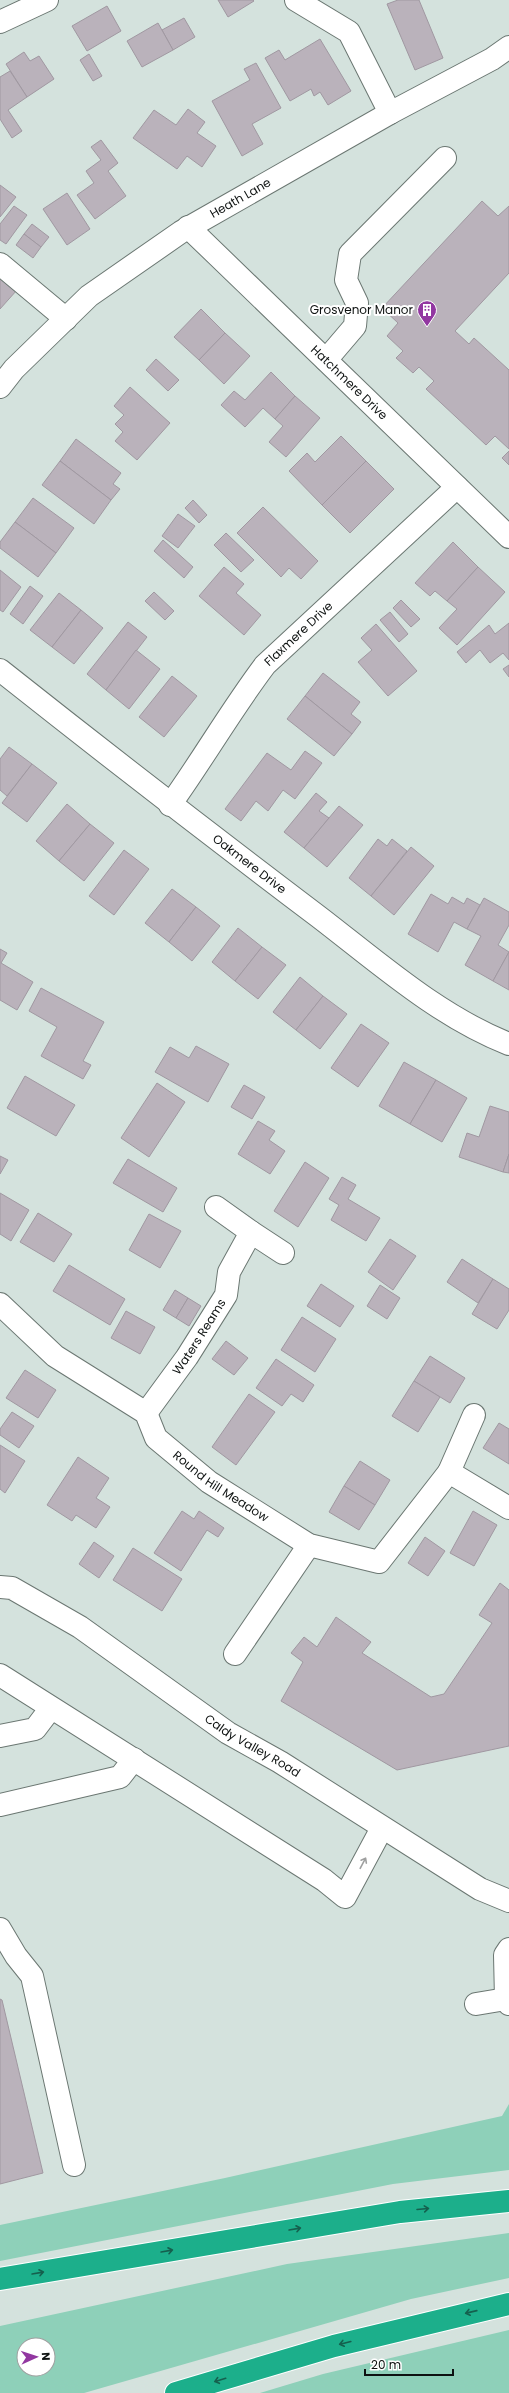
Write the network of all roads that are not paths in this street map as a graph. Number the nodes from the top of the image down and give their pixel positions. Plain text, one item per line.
1 (47, 0) edge
2 (296, 0) edge
3 (0, 22) edge
4 (509, 47) edge
5 (390, 113) junction
6 (445, 158) dead end
7 (188, 228) junction
8 (0, 264) edge
9 (66, 319) junction
10 (326, 360) junction
11 (0, 387) edge
12 (457, 487) junction
13 (509, 537) edge
14 (0, 670) edge
15 (170, 805) junction
16 (509, 1044) edge
17 (216, 1206) dead end
18 (251, 1232) junction
19 (284, 1253) dead end
20 (0, 1304) edge
21 (146, 1414) junction
22 (474, 1415) dead end
23 (449, 1472) junction
24 (509, 1508) edge
25 (309, 1545) junction
26 (0, 1587) edge
27 (235, 1654) dead end
28 (0, 1675) edge
29 (51, 1708) junction
30 (0, 1736) edge
31 (134, 1759) junction
32 (0, 1805) edge
33 (382, 1828) junction
34 (509, 1901) edge
35 (0, 1929) edge
36 (509, 1949) edge
37 (507, 2001) edge
38 (476, 2004) dead end
39 (74, 2164) dead end
40 (509, 2201) edge
41 (0, 2279) edge
42 (509, 2304) edge
43 (176, 2393) edge

1 - 3 street
2 - 5 street
4 - 5 street, Heath Lane
5 - 7 street, Heath Lane
6 - 10 street
7 - 9 street, Heath Lane
7 - 10 street, Hatchmere Drive
8 - 9 street
9 - 11 street, Heath Lane
10 - 12 street, Hatchmere Drive
12 - 13 street, Hatchmere Drive
12 - 15 street, Flaxmere Drive
14 - 15 street, Oakmere Drive
15 - 16 street, Oakmere Drive
17 - 18 street
18 - 19 street
18 - 21 street, Waters Reams
20 - 21 street
21 - 25 street, Round Hill Meadow
22 - 23 street, Round Hill Meadow
23 - 24 street
23 - 25 street, Round Hill Meadow
25 - 27 street
26 - 33 street, Caldy Valley Road
28 - 29 street
29 - 30 street
29 - 31 street
31 - 32 street
31 -> 33 street
33 - 34 street, Caldy Valley Road
35 - 39 street
36 - 37 street
37 - 38 street
41 -> 40 highway
42 -> 43 highway

